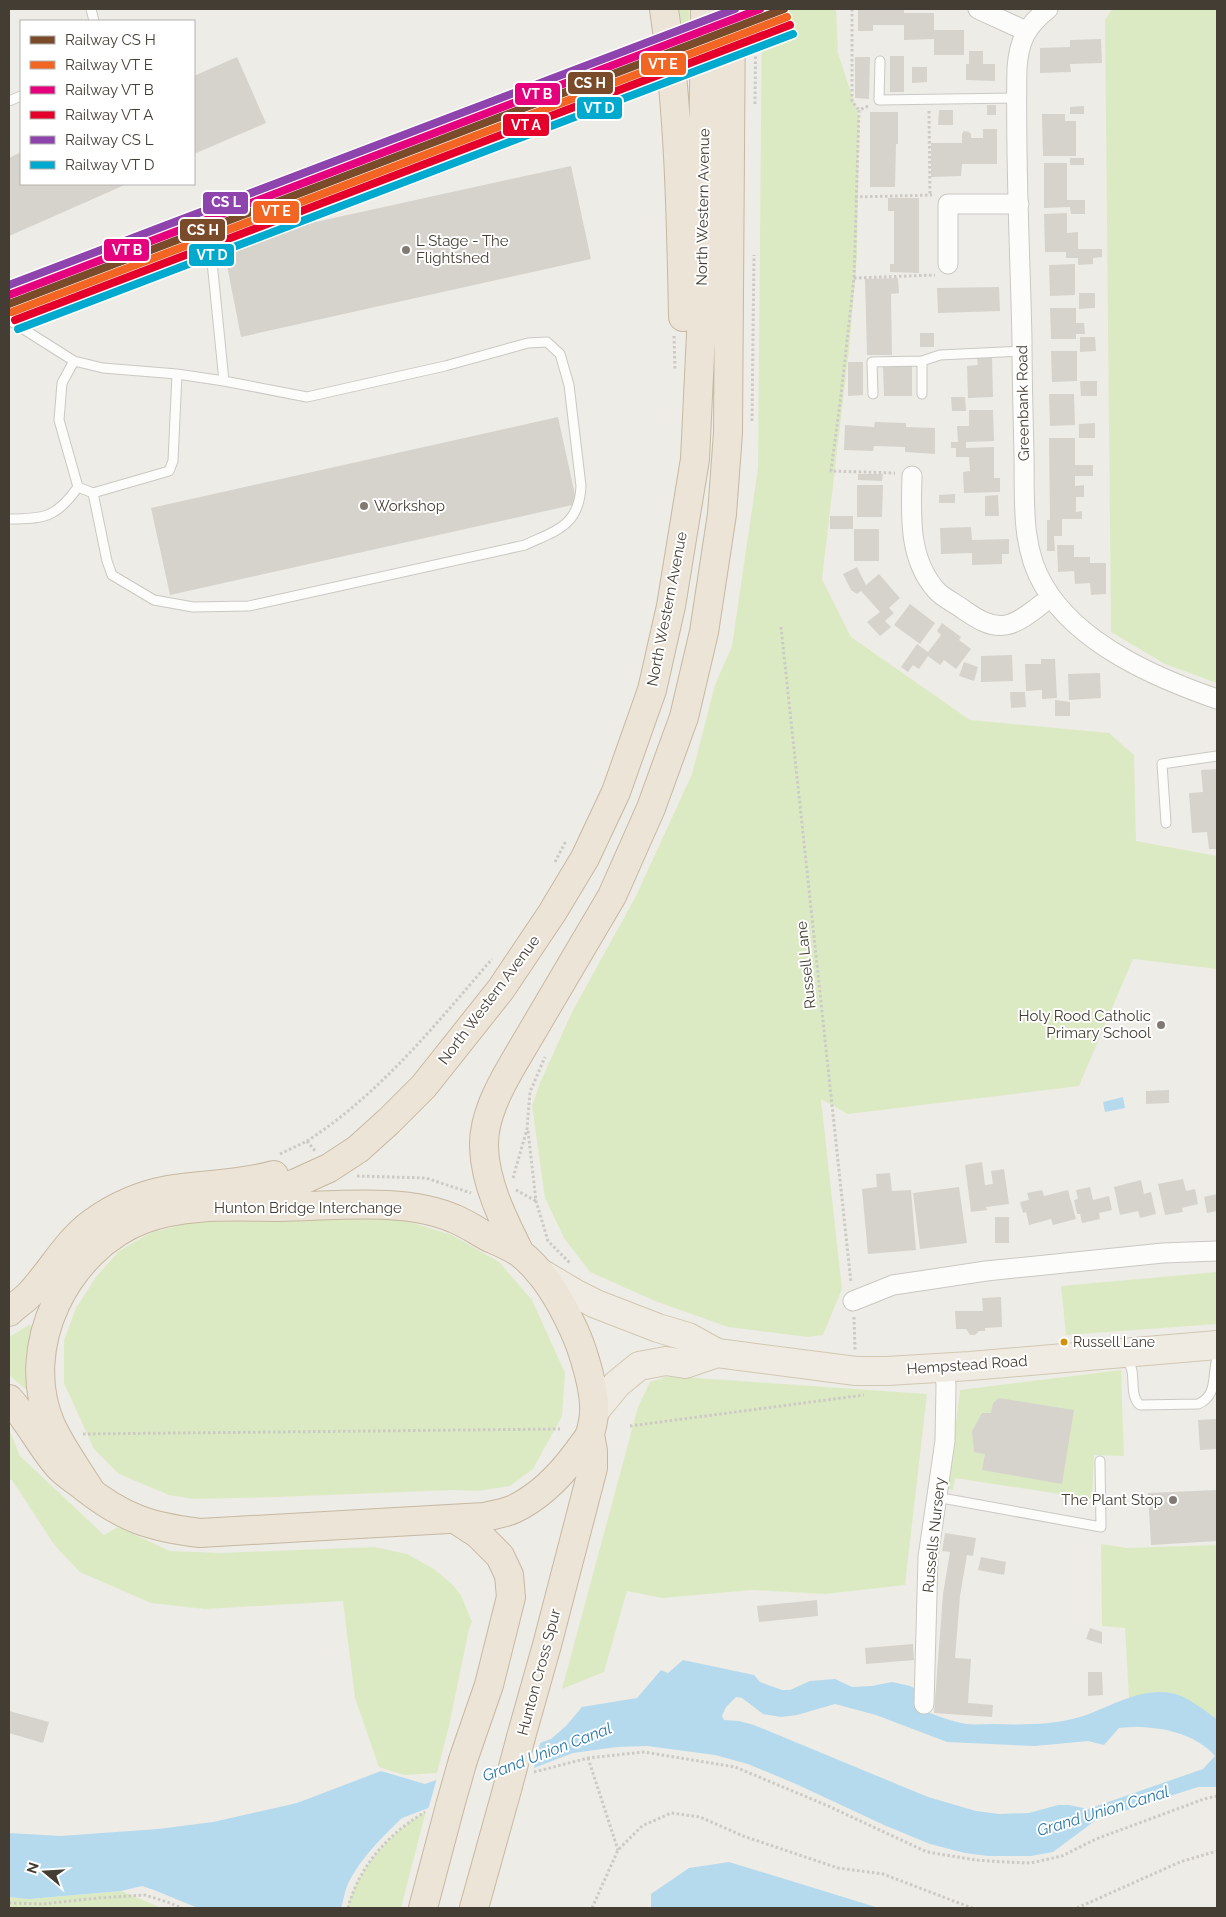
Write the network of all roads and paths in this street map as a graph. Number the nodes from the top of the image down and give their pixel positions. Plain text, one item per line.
1 (664, 9) edge
2 (705, 9) edge
3 (731, 9) edge
4 (852, 9) edge
5 (978, 9) edge
6 (1048, 9) edge
7 (1026, 31) junction
8 (880, 61) dead end
9 (1016, 98) junction
10 (879, 100) junction
11 (929, 100) junction
12 (859, 110) junction
13 (314, 185) dead end
14 (930, 196) junction
15 (856, 197) junction
16 (948, 204) junction
17 (1019, 204) junction
18 (948, 264) joint
19 (854, 278) junction
20 (9, 320) edge
21 (673, 329) dead end
22 (1022, 352) junction
23 (74, 361) junction
24 (922, 361) junction
25 (177, 374) junction
26 (675, 378) dead end
27 (224, 381) junction
28 (873, 394) dead end
29 (922, 394) dead end
30 (912, 476) joint
31 (78, 487) junction
32 (92, 493) junction
33 (9, 519) edge
34 (681, 546) junction
35 (1051, 597) junction
36 (781, 627) dead end
37 (1217, 699) edge
38 (1217, 756) edge
39 (1166, 823) dead end
40 (569, 836) dead end
41 (550, 869) dead end
42 (494, 957) dead end
43 (481, 1015) junction
44 (527, 1125) dead end
45 (307, 1141) dead end
46 (511, 1188) dead end
47 (536, 1200) junction
48 (222, 1207) junction
49 (1217, 1251) edge
50 (520, 1253) junction
51 (77, 1269) junction
52 (576, 1269) dead end
53 (539, 1272) junction
54 (853, 1300) junction
55 (9, 1312) edge
56 (9, 1324) edge
57 (1217, 1345) edge
58 (846, 1352) dead end
59 (717, 1353) junction
60 (1124, 1354) junction
61 (1217, 1358) edge
62 (944, 1366) junction
63 (865, 1395) dead end
64 (9, 1399) edge
65 (592, 1423) junction
66 (630, 1426) dead end
67 (560, 1428) dead end
68 (83, 1434) dead end
69 (1100, 1462) dead end
70 (92, 1493) junction
71 (936, 1497) junction
72 (455, 1519) junction
73 (924, 1704) dead end
74 (588, 1758) junction
75 (518, 1780) junction
76 (1217, 1796) edge
77 (438, 1809) junction
78 (618, 1850) junction
79 (1217, 1851) edge
80 (9, 1903) edge
81 (182, 1908) edge
82 (348, 1908) edge
83 (423, 1908) edge
84 (474, 1908) edge
85 (592, 1908) edge
86 (972, 1908) edge
87 (1077, 1908) edge

1 - 34 highway
2 - 34 highway, North Western Avenue
3 - 50 highway, North Western Avenue
4 - 12 path
5 - 7 street
6 - 7 street, Greenbank Road
7 - 9 street, Greenbank Road
8 - 10 lane
9 - 11 lane
9 - 17 street, Greenbank Road
10 - 11 lane
10 - 12 path
11 - 14 path
12 - 15 path
13 - 27 lane
14 - 15 path
14 - 16 path
15 - 19 path
16 - 17 street
16 - 18 street
17 - 22 street, Greenbank Road
18 - 19 path
19 - 30 path
20 - 23 lane
21 - 26 path
22 - 24 lane
22 - 35 street, Greenbank Road
23 - 25 lane
23 - 31 lane
24 - 28 lane
24 - 29 lane
25 - 27 lane
25 - 32 lane
27 - 32 lane
30 - 35 street
31 - 32 lane
31 - 33 lane
34 - 43 highway, North Western Avenue
35 - 37 street, Greenbank Road
36 - 54 path, Russell Lane
38 - 39 lane
40 - 41 path
42 - 45 path
43 - 48 highway, North Western Avenue
43 - 55 highway
44 - 47 path
46 - 47 path
47 - 52 path
48 - 50 highway, Hunton Bridge Interchange
48 - 51 highway, Hunton Bridge Interchange
49 - 54 street
50 - 53 highway, Hunton Bridge Interchange
51 - 56 highway
51 - 70 highway, Hunton Bridge Interchange
53 - 59 main road, Hempstead Road
53 - 65 highway, Hunton Bridge Interchange
54 - 58 path, Russell Lane
57 - 60 main road, Hempstead Road
59 - 62 main road, Hempstead Road
59 - 65 main road, Hempstead Road
60 - 61 lane
60 - 62 main road, Hempstead Road
62 - 71 street, Russells Nursery
63 - 66 path
64 - 70 highway
65 - 72 highway, Hunton Bridge Interchange
65 - 75 highway, Hunton Cross Spur, bridge
67 - 68 path
69 - 71 lane
70 - 72 highway, Hunton Bridge Interchange
71 - 73 street, Russells Nursery
72 - 77 highway, bridge
74 - 75 path
74 - 76 path
74 - 78 path
75 - 84 highway, Hunton Cross Spur
77 - 82 path
77 - 83 highway
78 - 85 path
78 - 86 path
79 - 87 path
80 - 81 path

